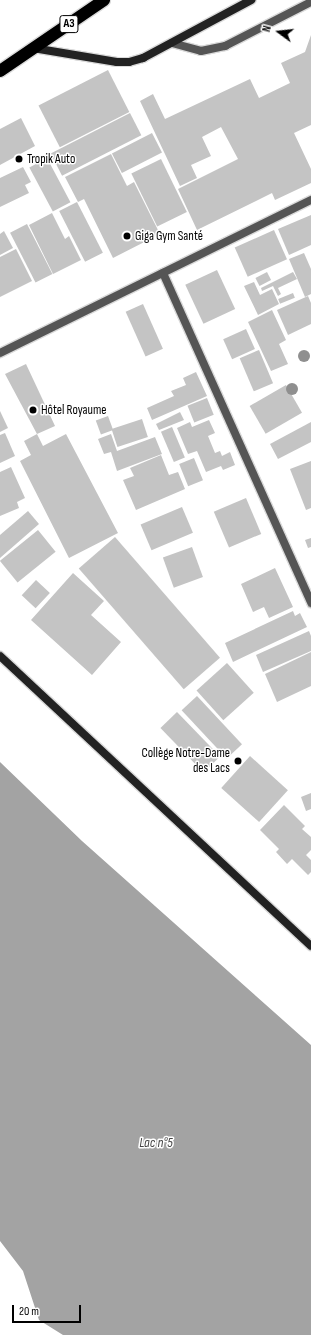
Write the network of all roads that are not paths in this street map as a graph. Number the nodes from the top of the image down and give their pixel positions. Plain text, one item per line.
1 (104, 0) edge
2 (251, 0) edge
3 (311, 2) edge
4 (172, 43) junction
5 (33, 48) junction
6 (0, 70) edge
7 (311, 200) edge
8 (163, 272) junction
9 (0, 354) edge
10 (311, 603) edge
11 (0, 656) edge
12 (311, 946) edge

1 - 5 highway, A3
2 - 4 street
3 - 4 street
4 - 5 street
5 - 6 highway, A3
7 - 8 street
8 - 9 street
8 - 10 street
11 - 12 street

